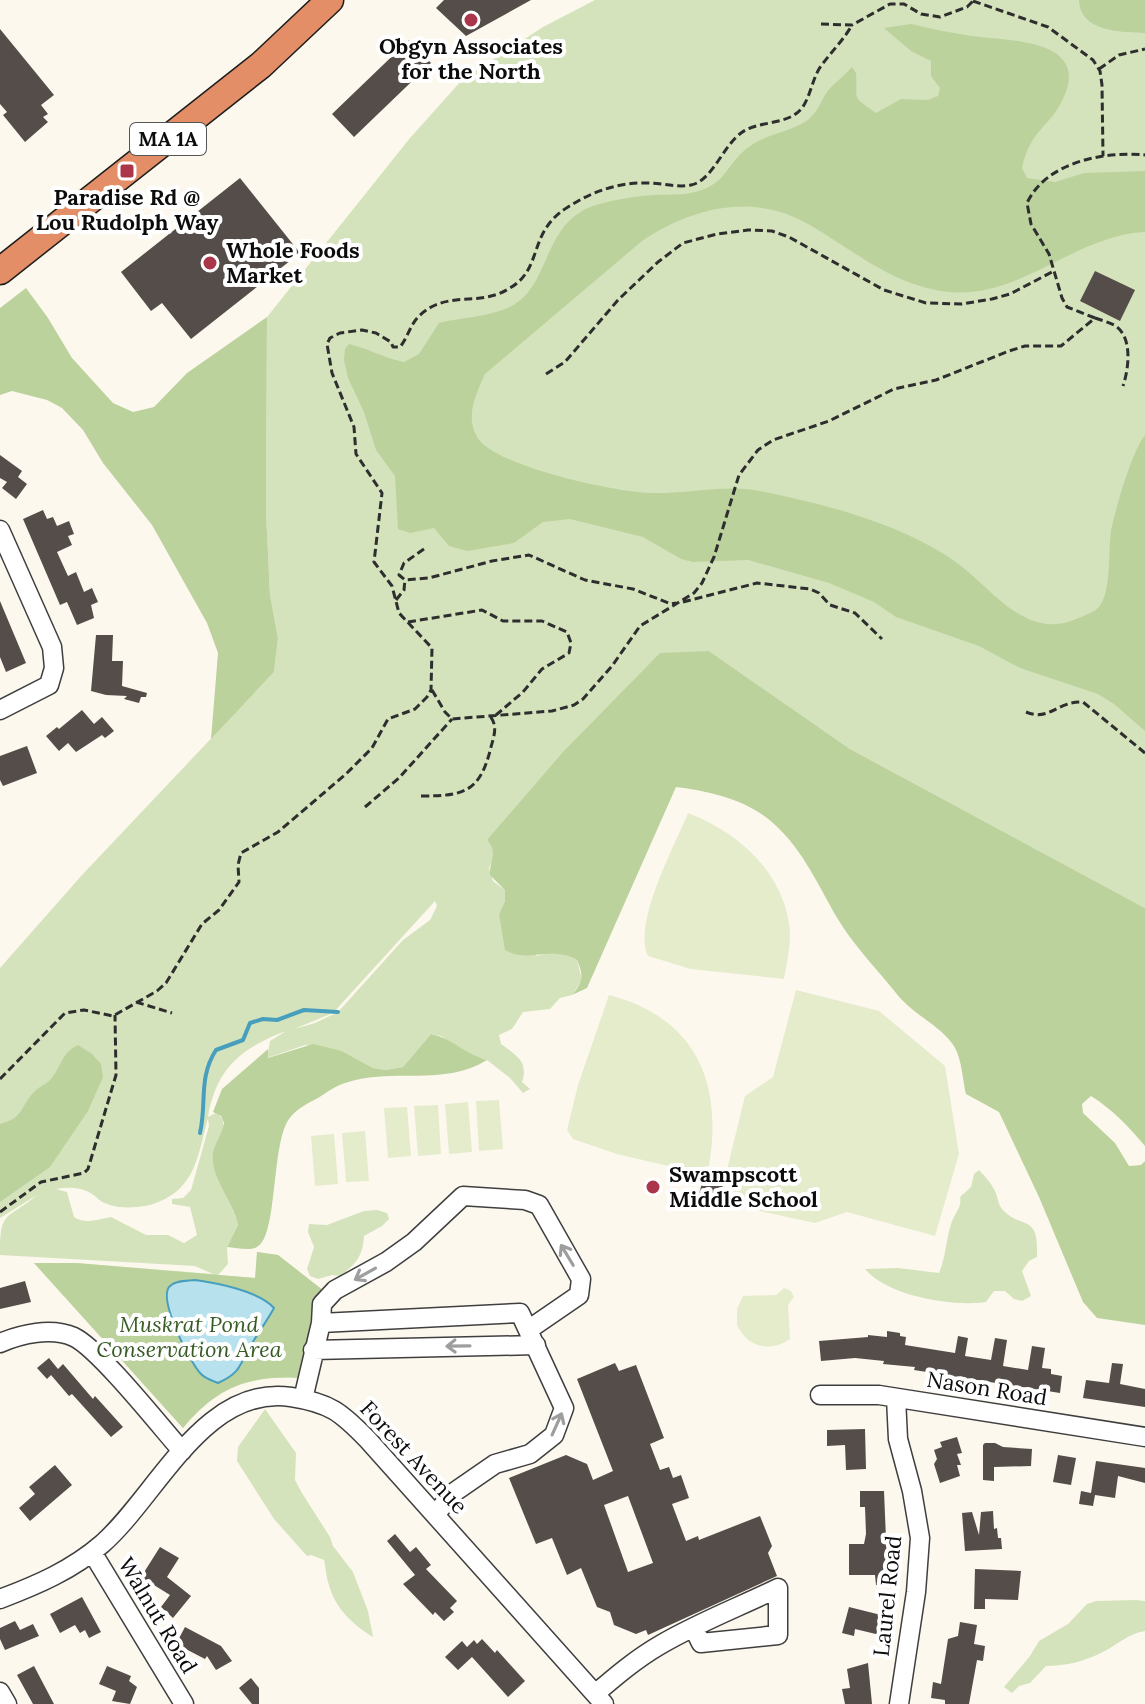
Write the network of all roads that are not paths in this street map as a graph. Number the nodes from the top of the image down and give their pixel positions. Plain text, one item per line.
1 (330, 0) edge
2 (0, 271) edge
3 (0, 530) edge
4 (0, 710) edge
5 (321, 1323) junction
6 (532, 1337) junction
7 (0, 1343) edge
8 (313, 1350) junction
9 (820, 1395) dead end
10 (896, 1398) junction
11 (303, 1399) junction
12 (1145, 1437) edge
13 (182, 1451) junction
14 (435, 1515) junction
15 (92, 1552) junction
16 (0, 1599) edge
17 (694, 1629) junction
18 (0, 1692) edge
19 (600, 1699) edge
20 (7, 1704) edge
21 (184, 1704) edge
22 (899, 1704) edge

1 - 2 highway, MA 1A
3 - 4 street
5 - 6 street
6 -> 5 street
5 - 8 street
6 -> 8 street
14 -> 6 street
7 - 13 street
8 - 11 street
9 - 10 street, Nason Road
10 - 12 street, Nason Road
10 - 22 street, Laurel Road
11 - 13 street, Forest Avenue
11 - 14 street, Forest Avenue
13 - 15 street, Forest Avenue
14 - 19 street, Forest Avenue
15 - 16 street, Forest Avenue
15 - 21 street, Walnut Road
17 - 17 street
17 - 19 street
18 - 20 street

